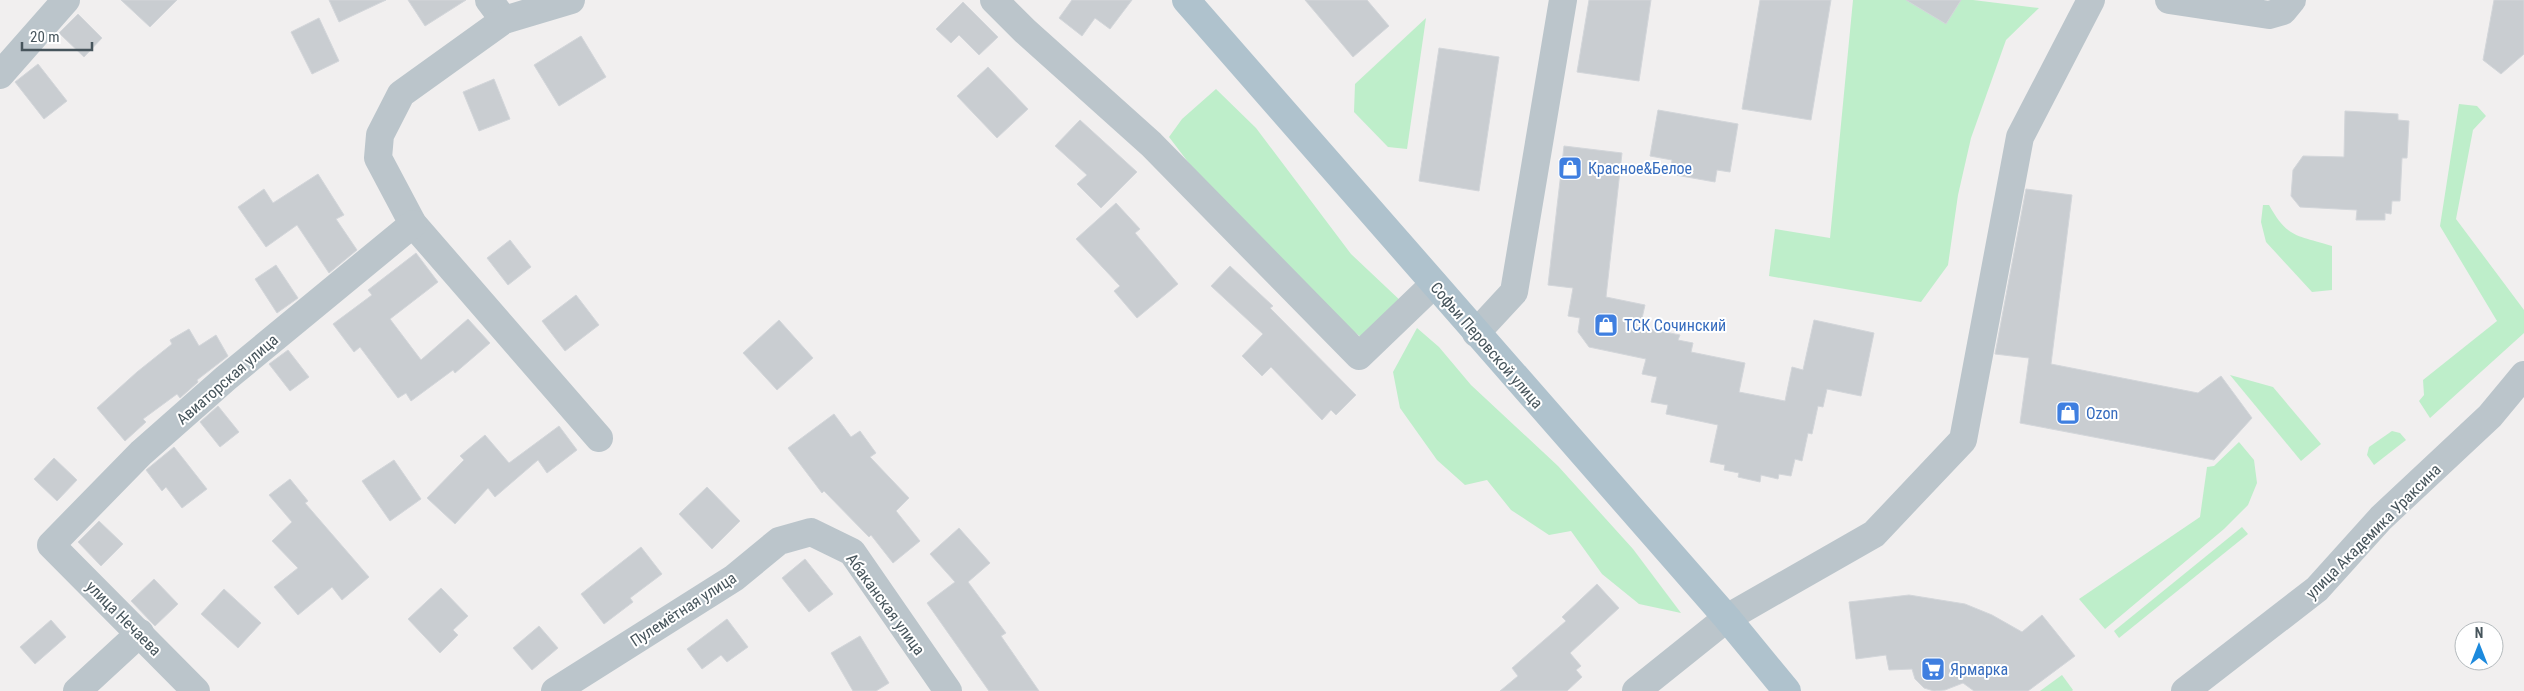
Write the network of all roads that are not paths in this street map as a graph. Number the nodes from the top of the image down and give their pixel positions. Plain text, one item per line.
1 (66, 0) edge
2 (570, 0) edge
3 (994, 0) edge
4 (1186, 0) edge
5 (1563, 0) edge
6 (2091, 0) edge
7 (2169, 0) edge
8 (2292, 0) edge
9 (496, 10) edge
10 (0, 75) edge
11 (413, 224) junction
12 (1434, 284) junction
13 (1476, 333) junction
14 (2524, 375) edge
15 (599, 438) dead end
16 (811, 532) joint
17 (51, 545) joint
18 (1727, 618) junction
19 (140, 633) junction
20 (570, 687) edge
21 (77, 691) edge
22 (196, 691) edge
23 (948, 691) edge
24 (1636, 691) edge
25 (1787, 691) edge
26 (2185, 691) edge

1 - 10 street
2 - 9 street
3 - 12 street
4 - 12 main road, Софьи Перовской улица
5 - 13 street
6 - 18 street
7 - 8 street
9 - 11 street
11 - 15 street
11 - 17 street, Авиаторская улица
12 - 13 main road, Софьи Перовской улица
13 - 18 main road, Софьи Перовской улица
14 - 26 street, улица Академика Ураксина
16 - 20 street, Пулемётная улица
16 - 23 street, Абаканская улица
17 - 19 street, улица Нечаева
18 - 24 street
18 - 25 main road, Софьи Перовской улица
19 - 21 street
19 - 22 street, улица Нечаева

